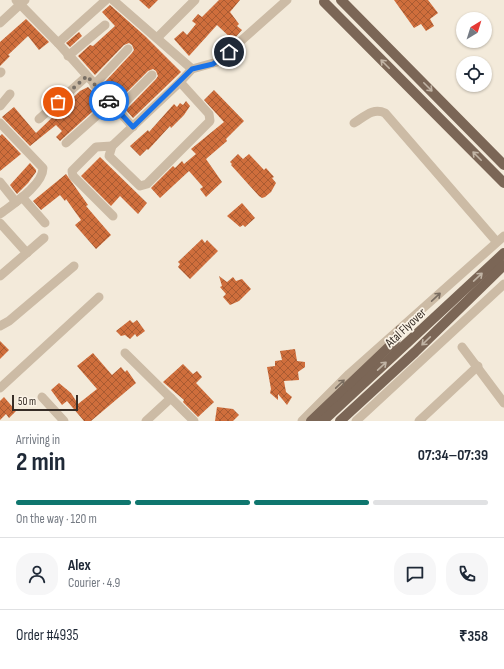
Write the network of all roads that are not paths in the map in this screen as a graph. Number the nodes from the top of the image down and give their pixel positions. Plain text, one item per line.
1 (106, 0) edge
2 (113, 0) edge
3 (195, 0) edge
4 (287, 0) edge
5 (341, 0) edge
6 (20, 1) edge
7 (322, 1) edge
8 (0, 24) edge
9 (105, 24) dead end
10 (157, 38) junction
11 (58, 43) junction
12 (128, 49) dead end
13 (68, 56) junction
14 (192, 69) junction
15 (152, 75) dead end
16 (87, 76) junction
17 (180, 82) junction
18 (94, 84) junction
19 (10, 94) dead end
20 (0, 106) edge
21 (114, 107) junction
22 (39, 119) dead end
23 (0, 123) edge
24 (354, 123) dead end
25 (133, 127) junction
26 (66, 143) dead end
27 (112, 146) junction
28 (504, 165) edge
29 (0, 182) edge
30 (504, 184) edge
31 (19, 199) junction
32 (0, 214) edge
33 (113, 216) dead end
34 (45, 223) dead end
35 (0, 224) edge
36 (44, 238) dead end
37 (500, 238) edge
38 (27, 253) junction
39 (504, 253) edge
40 (504, 265) edge
41 (74, 266) dead end
42 (0, 276) edge
43 (504, 284) edge
44 (99, 297) dead end
45 (0, 326) edge
46 (400, 330) junction
47 (462, 347) dead end
48 (125, 353) dead end
49 (478, 366) junction
50 (0, 388) edge
51 (42, 397) dead end
52 (171, 398) junction
53 (504, 403) edge
54 (64, 421) edge
55 (146, 421) edge
56 (194, 421) edge
57 (302, 421) edge
58 (311, 421) edge
59 (323, 421) edge
60 (340, 421) edge
61 (356, 421) edge
62 (419, 421) edge

1 - 11 street
2 - 10 street
3 - 10 street
4 - 14 street
5 -> 28 main road
6 - 8 street
6 - 11 street
30 -> 7 main road
9 - 13 street
10 - 14 street
11 - 13 street
12 - 18 street
13 - 16 street
14 - 17 street
15 - 21 street
16 - 18 street
16 - 22 street
17 - 25 street
17 - 27 street
18 - 21 street
19 - 20 street
21 - 25 street
21 - 26 street
23 - 31 street
24 - 37 street
25 - 27 street
27 - 33 street
29 - 31 street
31 - 32 street
31 - 34 street
35 - 38 street
36 - 38 street
46 -> 37 street
38 - 42 street
59 -> 39 main road, Atal Flyover
40 -> 60 main road, Atal Flyover
41 - 45 street
43 - 61 street
44 - 50 street
57 -> 46 street
46 - 58 main road
47 - 49 street
48 - 52 street
49 - 53 street
49 - 62 street
51 - 54 street
52 - 55 street
52 - 56 street

